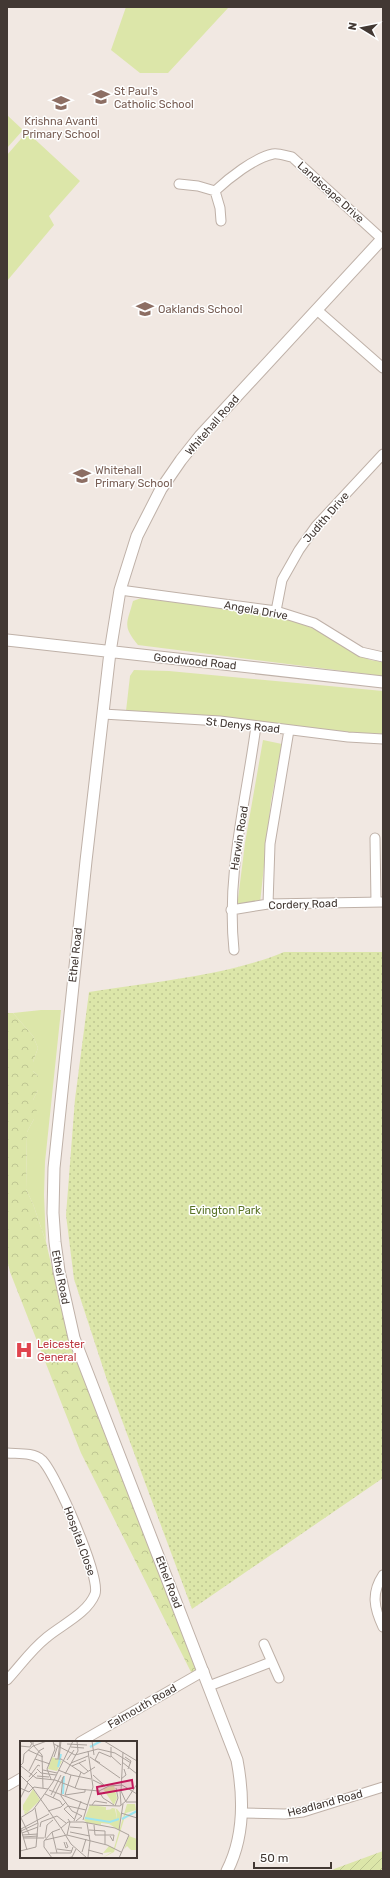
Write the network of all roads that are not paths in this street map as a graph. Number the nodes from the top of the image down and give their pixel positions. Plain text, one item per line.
1 (179, 184) dead end
2 (215, 191) junction
3 (221, 222) dead end
4 (382, 238) edge
5 (317, 310) junction
6 (383, 368) edge
7 (383, 454) edge
8 (120, 590) junction
9 (276, 611) junction
10 (7, 640) edge
11 (110, 652) junction
12 (383, 657) edge
13 (383, 682) edge
14 (103, 714) junction
15 (256, 726) junction
16 (289, 730) junction
17 (383, 739) edge
18 (375, 838) dead end
19 (379, 902) edge
20 (268, 904) junction
21 (231, 910) junction
22 (234, 950) dead end
23 (7, 1453) edge
24 (383, 1575) edge
25 (383, 1626) edge
26 (264, 1644) dead end
27 (271, 1662) junction
28 (204, 1671) junction
29 (9, 1675) edge
30 (279, 1678) dead end
31 (209, 1686) junction
32 (82, 1741) edge
33 (20, 1779) edge
34 (7, 1786) edge
35 (383, 1787) edge
36 (242, 1813) junction
37 (227, 1871) edge

1 - 2 street
2 - 3 street
2 - 4 street, Landscape Drive
4 - 5 street, Whitehall Road
5 - 6 street
5 - 8 street, Whitehall Road
7 - 9 street, Judith Drive
8 - 9 street, Angela Drive
8 - 11 street, Whitehall Road
9 - 12 street, Angela Drive
10 - 11 street, Goodwood Road
11 - 13 street, Goodwood Road
11 - 14 street, Ethel Road
14 - 15 street, St Denys Road
14 - 28 street, Ethel Road
15 - 16 street, St Denys Road
15 - 21 street, Harwin Road
16 - 17 street, St Denys Road
16 - 20 street
18 - 19 street, Cordery Road
19 - 20 street, Cordery Road
20 - 21 street, Cordery Road
21 - 22 street, Harwin Road
23 - 29 street, Hospital Close
24 - 25 street
26 - 27 street
27 - 30 street
27 - 31 street
28 - 31 street, Ethel Road
28 - 32 street, Falmouth Road
31 - 36 street, Ethel Road
33 - 34 street
35 - 36 street, Headland Road
36 - 37 street, Ethel Road

